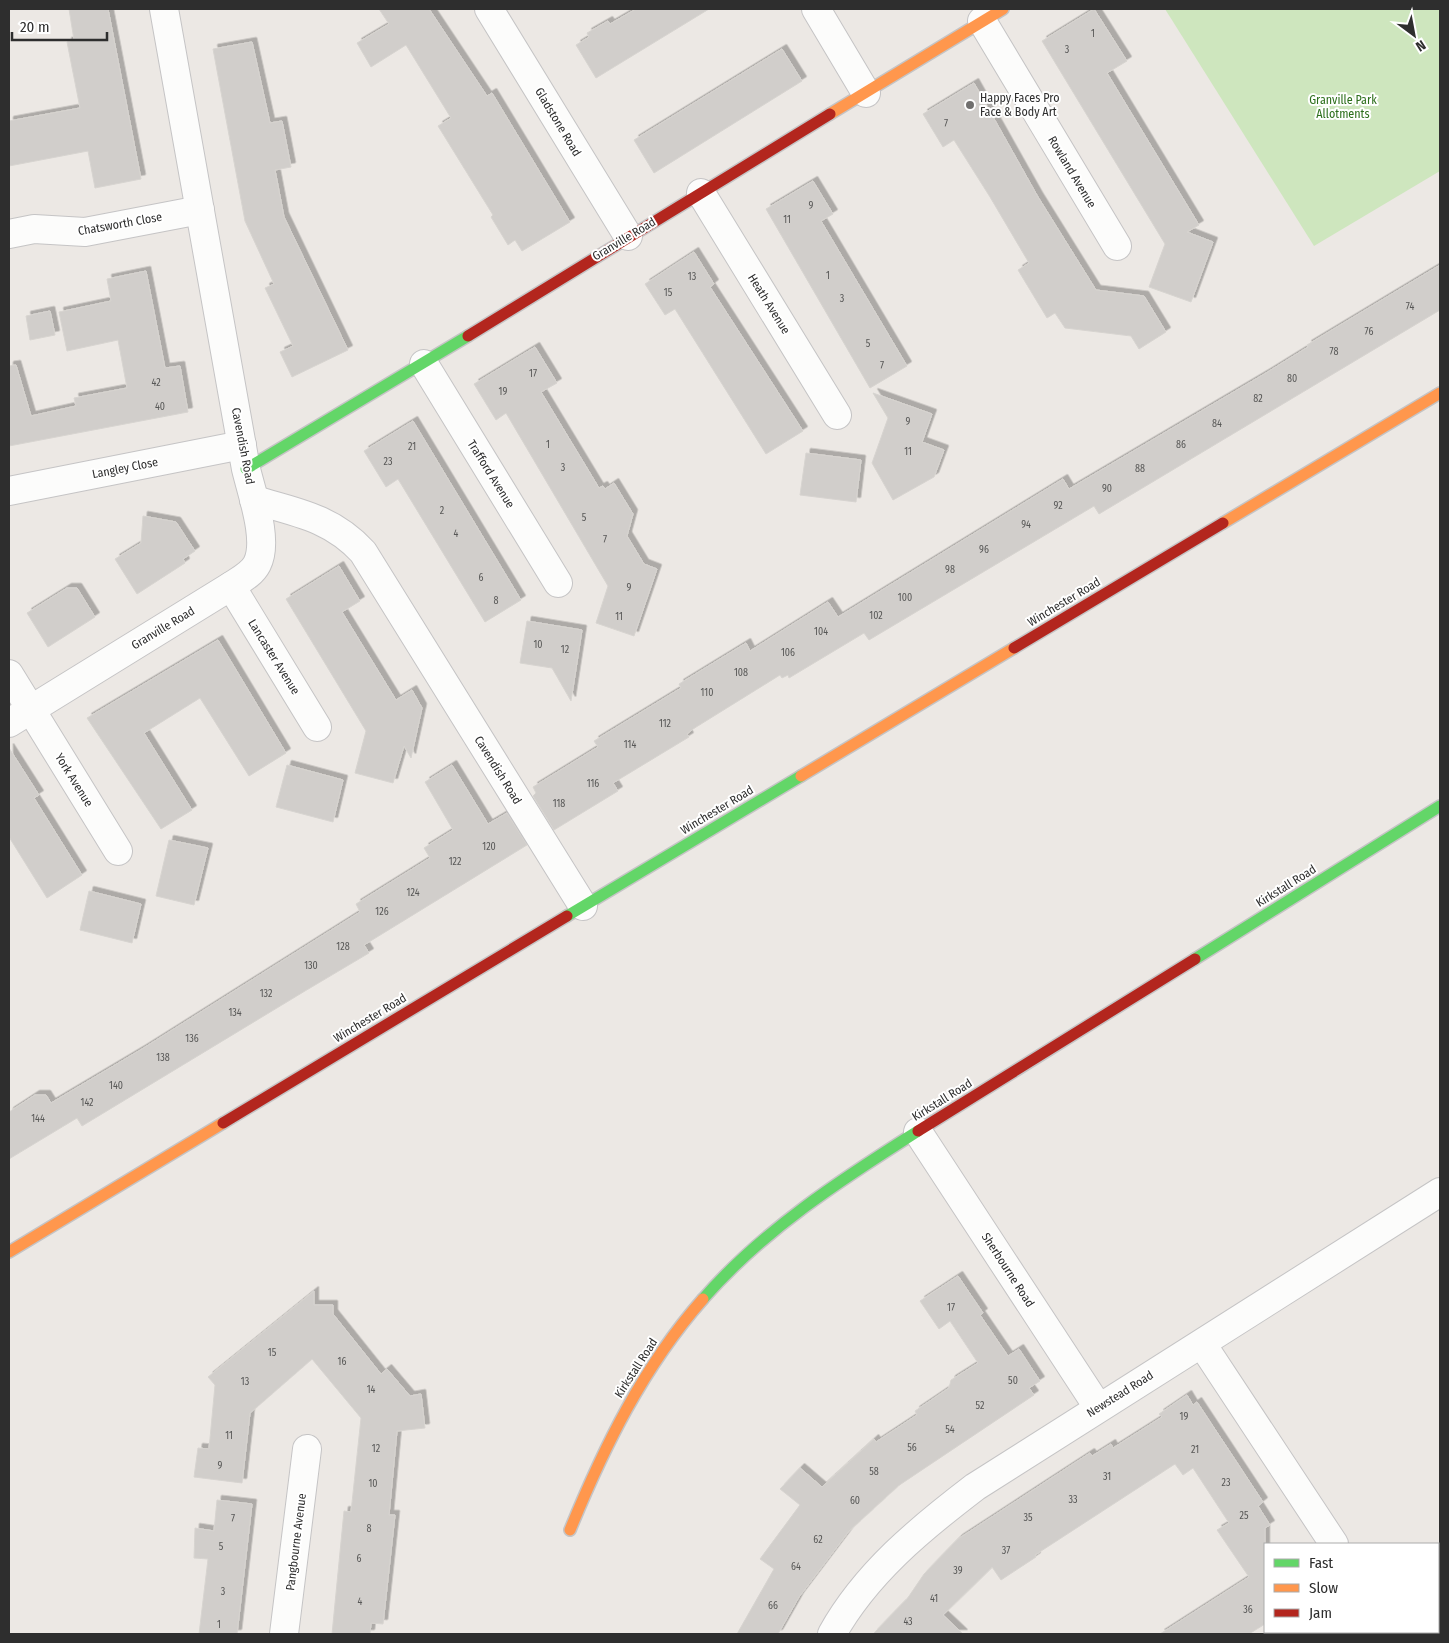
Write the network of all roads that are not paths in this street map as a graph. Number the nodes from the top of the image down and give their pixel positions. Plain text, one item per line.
1 (164, 9) edge
2 (489, 9) edge
3 (816, 9) edge
4 (992, 15) edge
5 (866, 93) junction
6 (701, 193) junction
7 (200, 210) junction
8 (9, 234) edge
9 (628, 236) junction
10 (1117, 246) dead end
11 (424, 364) junction
12 (1440, 393) edge
13 (837, 414) dead end
14 (244, 457) junction
15 (9, 490) edge
16 (254, 500) junction
17 (558, 583) dead end
18 (231, 586) junction
19 (9, 674) edge
20 (20, 716) edge
21 (317, 727) dead end
22 (1440, 806) edge
23 (118, 850) dead end
24 (582, 906) junction
25 (918, 1132) junction
26 (1440, 1192) edge
27 (9, 1252) edge
28 (1202, 1344) junction
29 (1098, 1407) junction
30 (306, 1449) dead end
31 (570, 1530) dead end
32 (1333, 1543) edge
33 (284, 1634) edge
34 (832, 1634) edge

1 - 7 street, Cavendish Road
2 - 9 street, Gladstone Road
3 - 5 street
4 - 5 street, Granville Road
4 - 10 street, Rowland Avenue
5 - 6 street, Granville Road
6 - 9 street, Granville Road
6 - 13 street, Heath Avenue
7 - 8 street, Chatsworth Close
7 - 14 street, Cavendish Road
9 - 11 street, Granville Road
11 - 14 street, Granville Road
11 - 17 street, Trafford Avenue
12 - 24 street, Winchester Road
14 - 15 street, Langley Close
14 - 16 street, Cavendish Road
16 - 18 street, Granville Road
16 - 24 street, Cavendish Road
18 - 20 street, Granville Road
18 - 21 street, Lancaster Avenue
19 - 20 street, York Avenue
20 - 23 street, York Avenue
22 - 25 street, Kirkstall Road
24 - 27 street, Winchester Road
25 - 29 street, Sherbourne Road
25 - 31 street, Kirkstall Road
26 - 28 street, Newstead Road
28 - 29 street, Newstead Road
28 - 32 street
29 - 34 street, Newstead Road
30 - 33 street, Pangbourne Avenue

